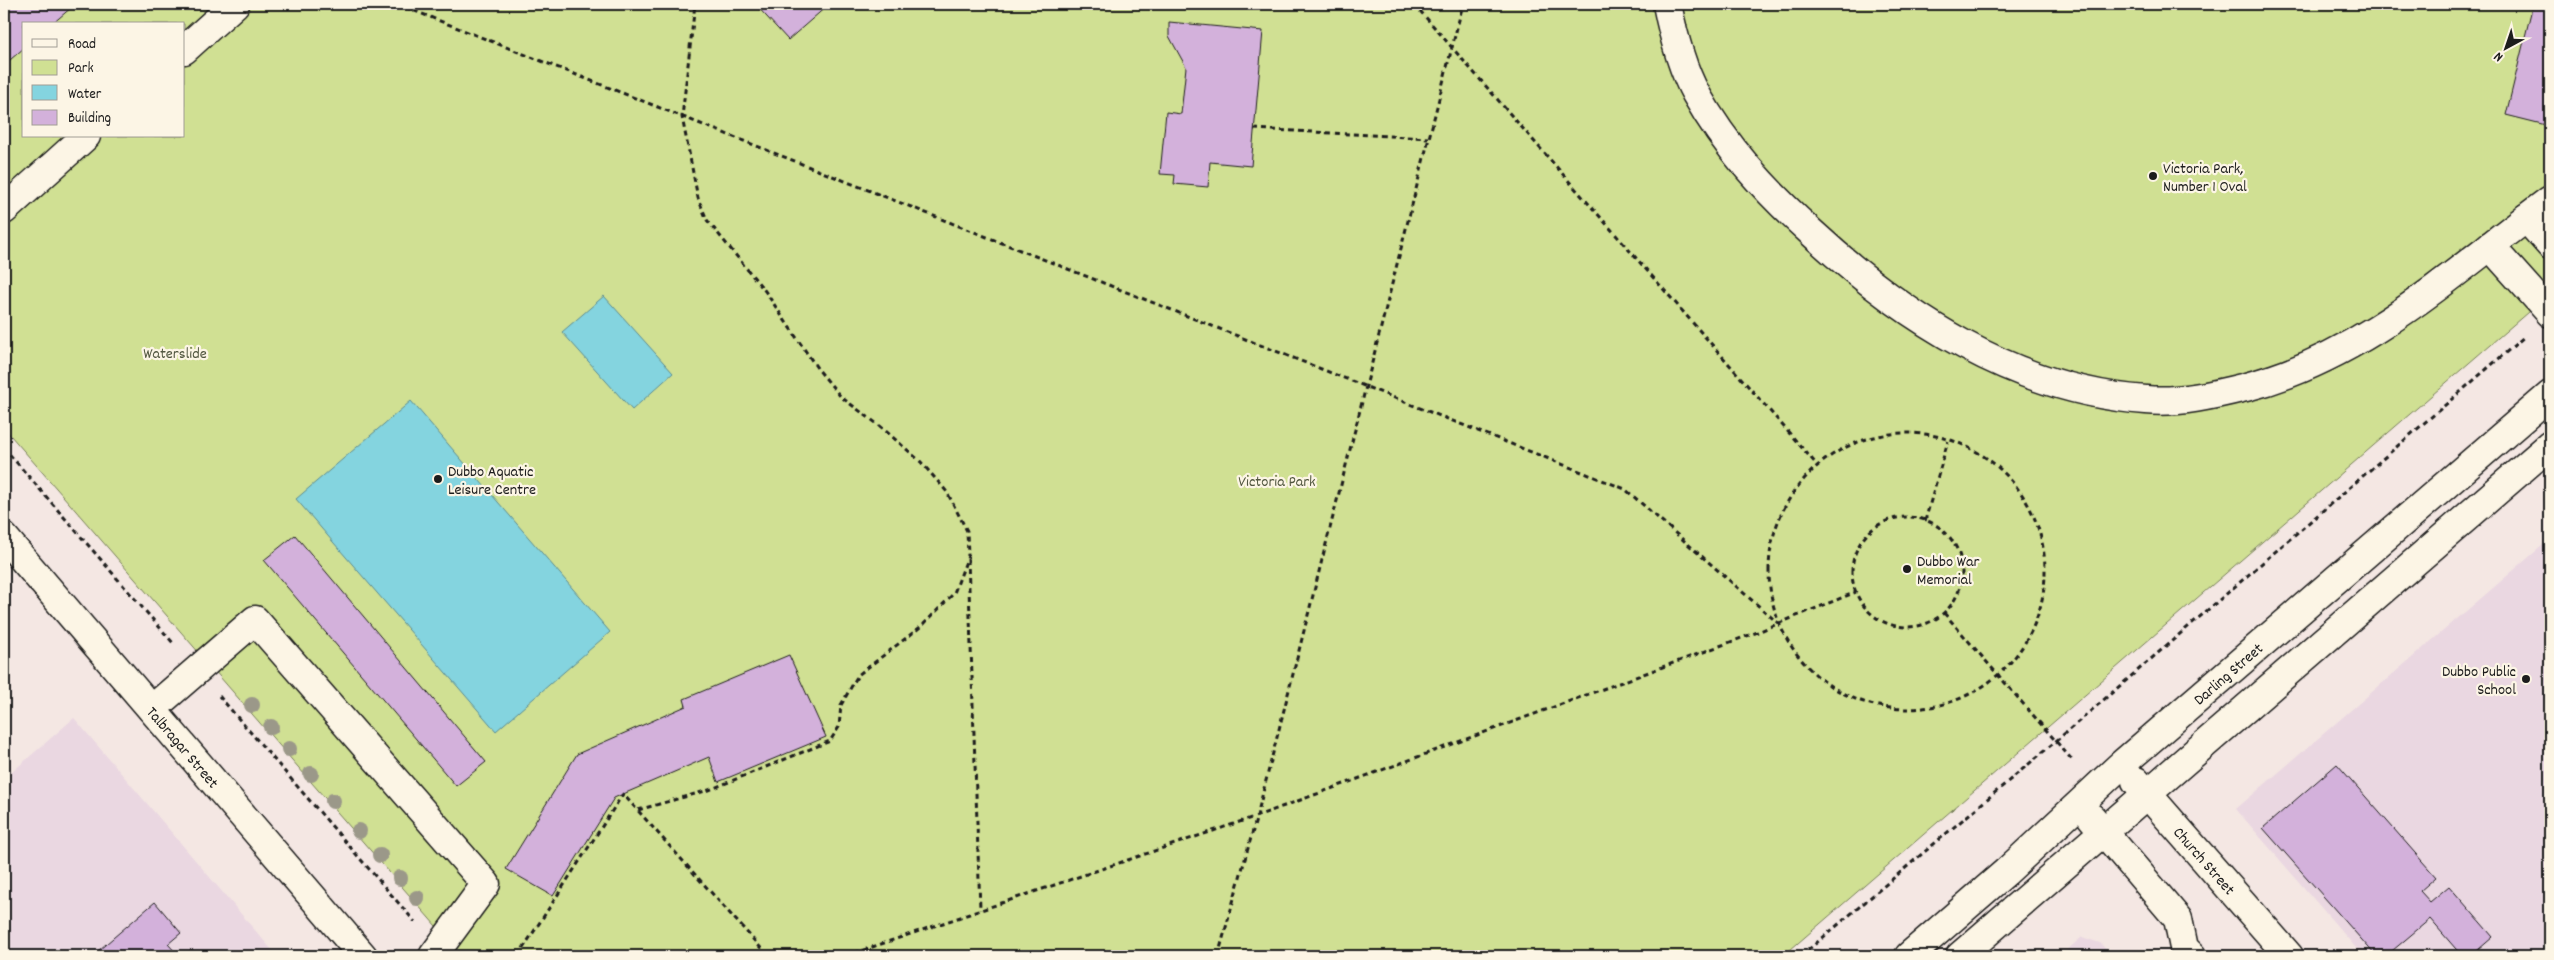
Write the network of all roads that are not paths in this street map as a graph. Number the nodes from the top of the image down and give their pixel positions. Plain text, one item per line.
1 (235, 4) edge
2 (1667, 4) edge
3 (185, 49) edge
4 (84, 138) edge
5 (2550, 200) edge
6 (4, 210) edge
7 (2526, 218) junction
8 (2550, 244) edge
9 (2490, 246) junction
10 (2550, 313) edge
11 (2550, 395) edge
12 (2550, 445) edge
13 (4, 537) edge
14 (152, 710) junction
15 (2122, 764) junction
16 (2147, 794) junction
17 (2087, 795) junction
18 (2104, 832) junction
19 (436, 953) edge
20 (364, 956) edge
21 (1909, 956) edge
22 (1960, 956) edge
23 (2192, 956) edge
24 (2289, 956) edge

1 - 3 street
2 - 9 street
4 - 6 street
5 - 7 street
7 - 8 street
7 - 9 street
9 - 10 street
11 - 15 street, Darling Street
12 - 16 street
13 - 14 street, Talbragar Street
14 - 19 street
14 - 20 street, Talbragar Street
15 - 16 street, Church Street
15 - 17 street, Darling Street
16 - 18 street
16 - 24 street, Church Street
17 - 18 street
17 - 21 street, Darling Street
18 - 22 street
18 - 23 street

